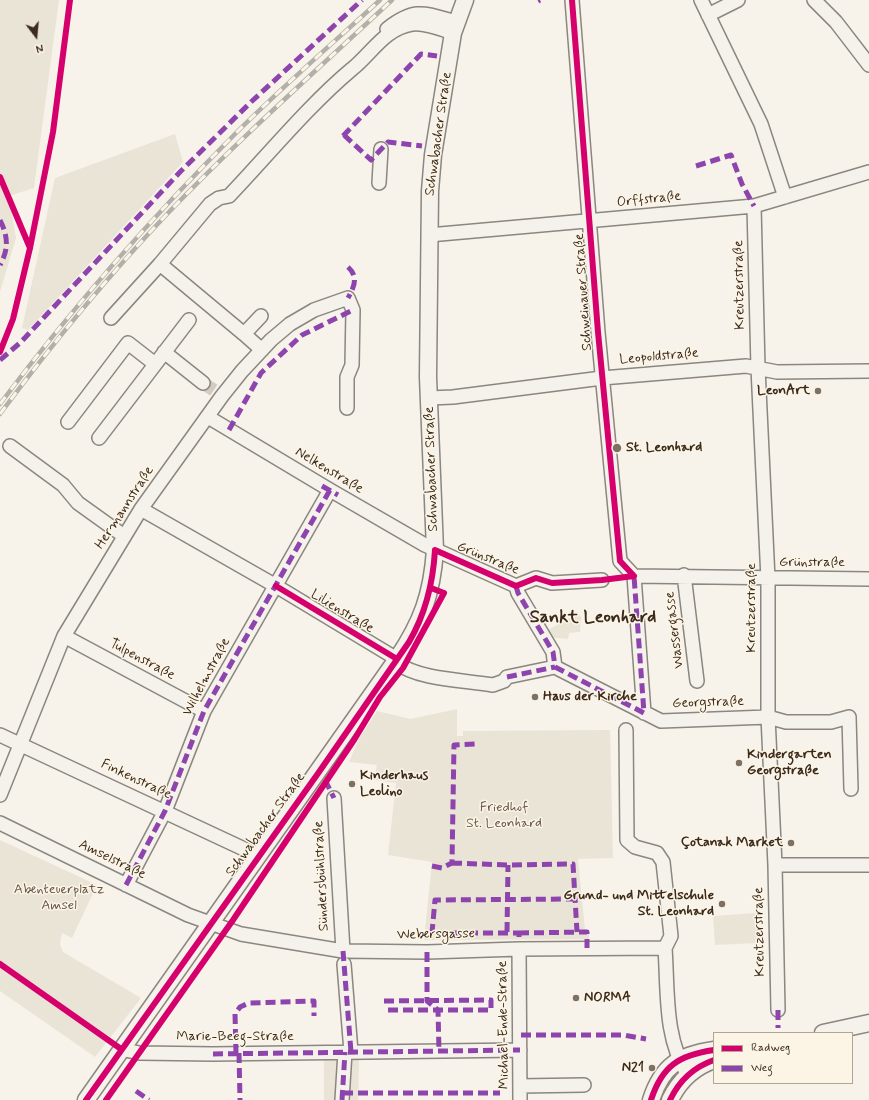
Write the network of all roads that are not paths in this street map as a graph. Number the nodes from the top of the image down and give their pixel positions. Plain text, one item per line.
1 (465, 0) edge
2 (572, 0) edge
3 (701, 0) edge
4 (738, 0) edge
5 (814, 0) edge
6 (708, 15) junction
7 (455, 28) junction
8 (869, 65) edge
9 (381, 149) dead end
10 (869, 172) edge
11 (379, 183) dead end
12 (785, 197) junction
13 (754, 206) junction
14 (591, 222) junction
15 (429, 235) junction
16 (160, 264) junction
17 (261, 316) dead end
18 (111, 318) dead end
19 (189, 320) dead end
20 (244, 334) junction
21 (262, 350) junction
22 (164, 352) junction
23 (155, 364) junction
24 (758, 368) junction
25 (869, 371) edge
26 (602, 378) junction
27 (203, 383) tunnel mouth
28 (429, 398) junction
29 (347, 408) dead end
30 (208, 416) junction
31 (68, 422) dead end
32 (99, 438) dead end
33 (10, 446) dead end
34 (330, 490) junction
35 (141, 509) junction
36 (124, 536) junction
37 (434, 550) junction
38 (684, 575) junction
39 (634, 576) junction
40 (768, 579) junction
41 (869, 579) edge
42 (602, 580) dead end
43 (276, 586) junction
44 (516, 586) junction
45 (64, 636) junction
46 (396, 660) junction
47 (555, 667) junction
48 (697, 681) dead end
49 (204, 711) junction
50 (644, 713) junction
51 (768, 716) junction
52 (626, 730) dead end
53 (0, 735) edge
54 (21, 745) junction
55 (851, 789) dead end
56 (0, 795) edge
57 (334, 798) dead end
58 (165, 811) junction
59 (0, 823) edge
60 (259, 856) junction
61 (775, 865) junction
62 (869, 865) edge
63 (126, 885) junction
64 (210, 924) junction
65 (665, 948) junction
66 (519, 949) junction
67 (343, 951) junction
68 (344, 964) dead end
69 (778, 1010) dead end
70 (869, 1023) edge
71 (828, 1032) edge
72 (121, 1049) junction
73 (520, 1050) junction
74 (713, 1050) edge
75 (348, 1052) junction
76 (680, 1060) junction
77 (713, 1060) edge
78 (688, 1075) junction
79 (584, 1085) dead end
80 (520, 1086) junction
81 (86, 1100) edge
82 (342, 1100) edge
83 (520, 1100) edge
84 (651, 1100) edge
85 (670, 1100) edge

1 - 7 main road, Schwabacher Straße
2 - 14 street, Schweinauer Straße
3 - 6 street
4 - 6 street
5 - 8 street
6 - 12 street
7 - 15 main road, Schwabacher Straße
7 - 16 street
9 - 11 street
10 - 12 street, Orffstraße
12 - 13 street, Orffstraße
13 - 14 street, Orffstraße
13 - 24 street, Kreutzerstraße
14 - 15 street, Orffstraße
14 - 26 street, Schweinauer Straße
15 - 28 main road, Schwabacher Straße
16 - 18 street
16 - 20 street
17 - 20 street
19 - 22 street
20 - 21 street
21 - 29 street, Hermannstraße
21 - 30 street, Hermannstraße
22 - 23 street
22 - 27 street
23 - 31 street
23 - 32 street
24 - 25 street, Leopoldstraße
24 - 26 street, Leopoldstraße
24 - 40 street, Kreutzerstraße
26 - 28 street, Leopoldstraße
26 - 39 street, Schweinauer Straße
28 - 37 main road, Schwabacher Straße
30 - 34 street, Nelkenstraße
30 - 35 street, Hermannstraße
33 - 36 street
34 - 37 street, Nelkenstraße
34 - 43 street, Wilhelmstraße
35 - 36 street, Hermannstraße
35 - 43 street, Lilienstraße
36 - 45 street, Hermannstraße
37 - 44 street, Grünstraße
37 - 46 main road, Schwabacher Straße
38 - 39 street, Grünstraße
38 - 40 street, Grünstraße
38 - 48 street, Wassergasse
39 - 50 street
40 - 41 street, Grünstraße
40 - 51 street, Kreutzerstraße
42 - 44 street, Grünstraße
43 - 46 street, Lilienstraße
43 - 49 street, Wilhelmstraße
44 - 47 street
45 - 49 street, Tulpenstraße
45 - 54 street, Hermannstraße
46 - 47 street, Lilienstraße
46 - 60 main road, Schwabacher Straße
47 - 50 street, Georgstraße
49 - 58 street, Wilhelmstraße
50 - 51 street, Georgstraße
51 - 55 street, Georgstraße
51 - 61 street, Kreutzerstraße
52 - 65 street
53 - 54 street, Finkenstraße
54 - 56 street, Hermannstraße
54 - 58 street, Finkenstraße
57 - 67 street, Sündersbühlstraße
58 - 60 street, Finkenstraße
58 - 63 street, Wilhelmstraße
59 - 63 street, Amselstraße
60 - 64 main road, Schwabacher Straße
61 - 62 street
61 - 69 street, Kreutzerstraße
63 - 64 street, Amselstraße
64 - 67 street, Webersgasse
64 - 72 main road, Schwabacher Straße
65 - 66 street, Webersgasse
65 - 76 street
66 - 67 street, Webersgasse
66 - 73 street, Michael-Ende-Straße
68 - 75 street
70 - 71 main road
72 - 75 street, Marie-Beeg-Straße
72 - 81 main road, Schwabacher Straße
73 - 75 street, Marie-Beeg-Straße
73 - 80 street, Michael-Ende-Straße
74 - 76 main road
75 - 82 street
76 - 78 street
76 - 84 main road
77 - 78 main road
78 - 85 main road
79 - 80 street
80 - 83 street, Michael-Ende-Straße

